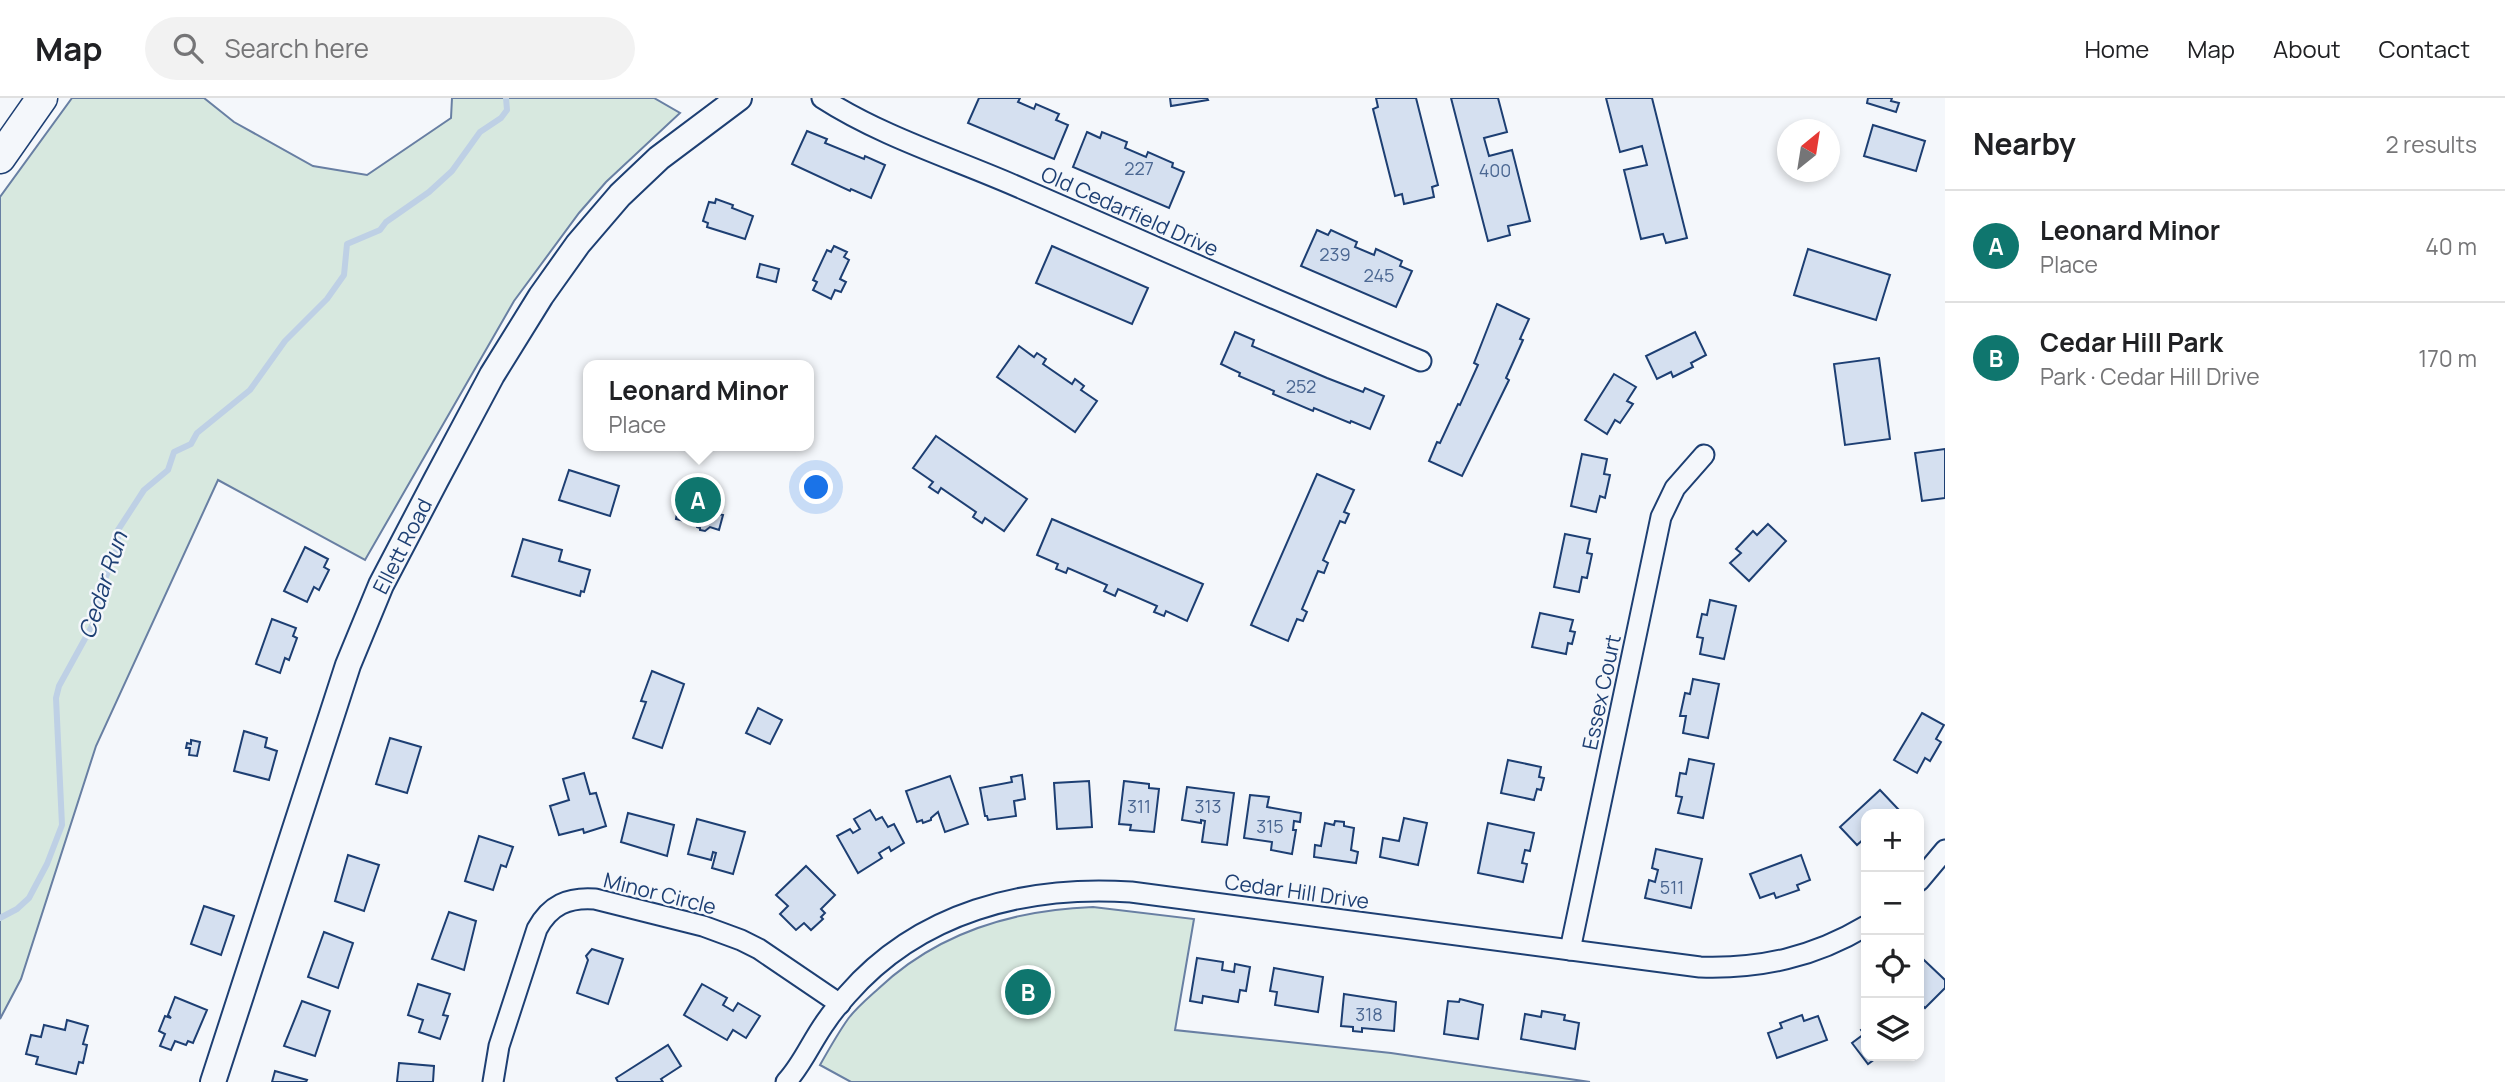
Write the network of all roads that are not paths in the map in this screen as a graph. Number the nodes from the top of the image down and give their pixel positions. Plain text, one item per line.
1 (42, 98) edge
2 (739, 98) edge
3 (822, 98) edge
4 (0, 158) edge
5 (1421, 361) dead end
6 (1704, 455) dead end
7 (1943, 856) edge
8 (1924, 876) edge
9 (1861, 928) edge
10 (1570, 950) junction
11 (840, 1004) junction
12 (213, 1082) edge
13 (493, 1082) edge
14 (786, 1082) edge

1 - 4 main road
2 - 12 street, Ellett Road
3 - 5 street, Old Cedarfield Drive
6 - 10 street, Essex Court
7 - 8 street
9 - 10 street, Cedar Hill Drive
10 - 11 street, Cedar Hill Drive
11 - 13 street, Minor Circle
11 - 14 street, Cedar Hill Drive

